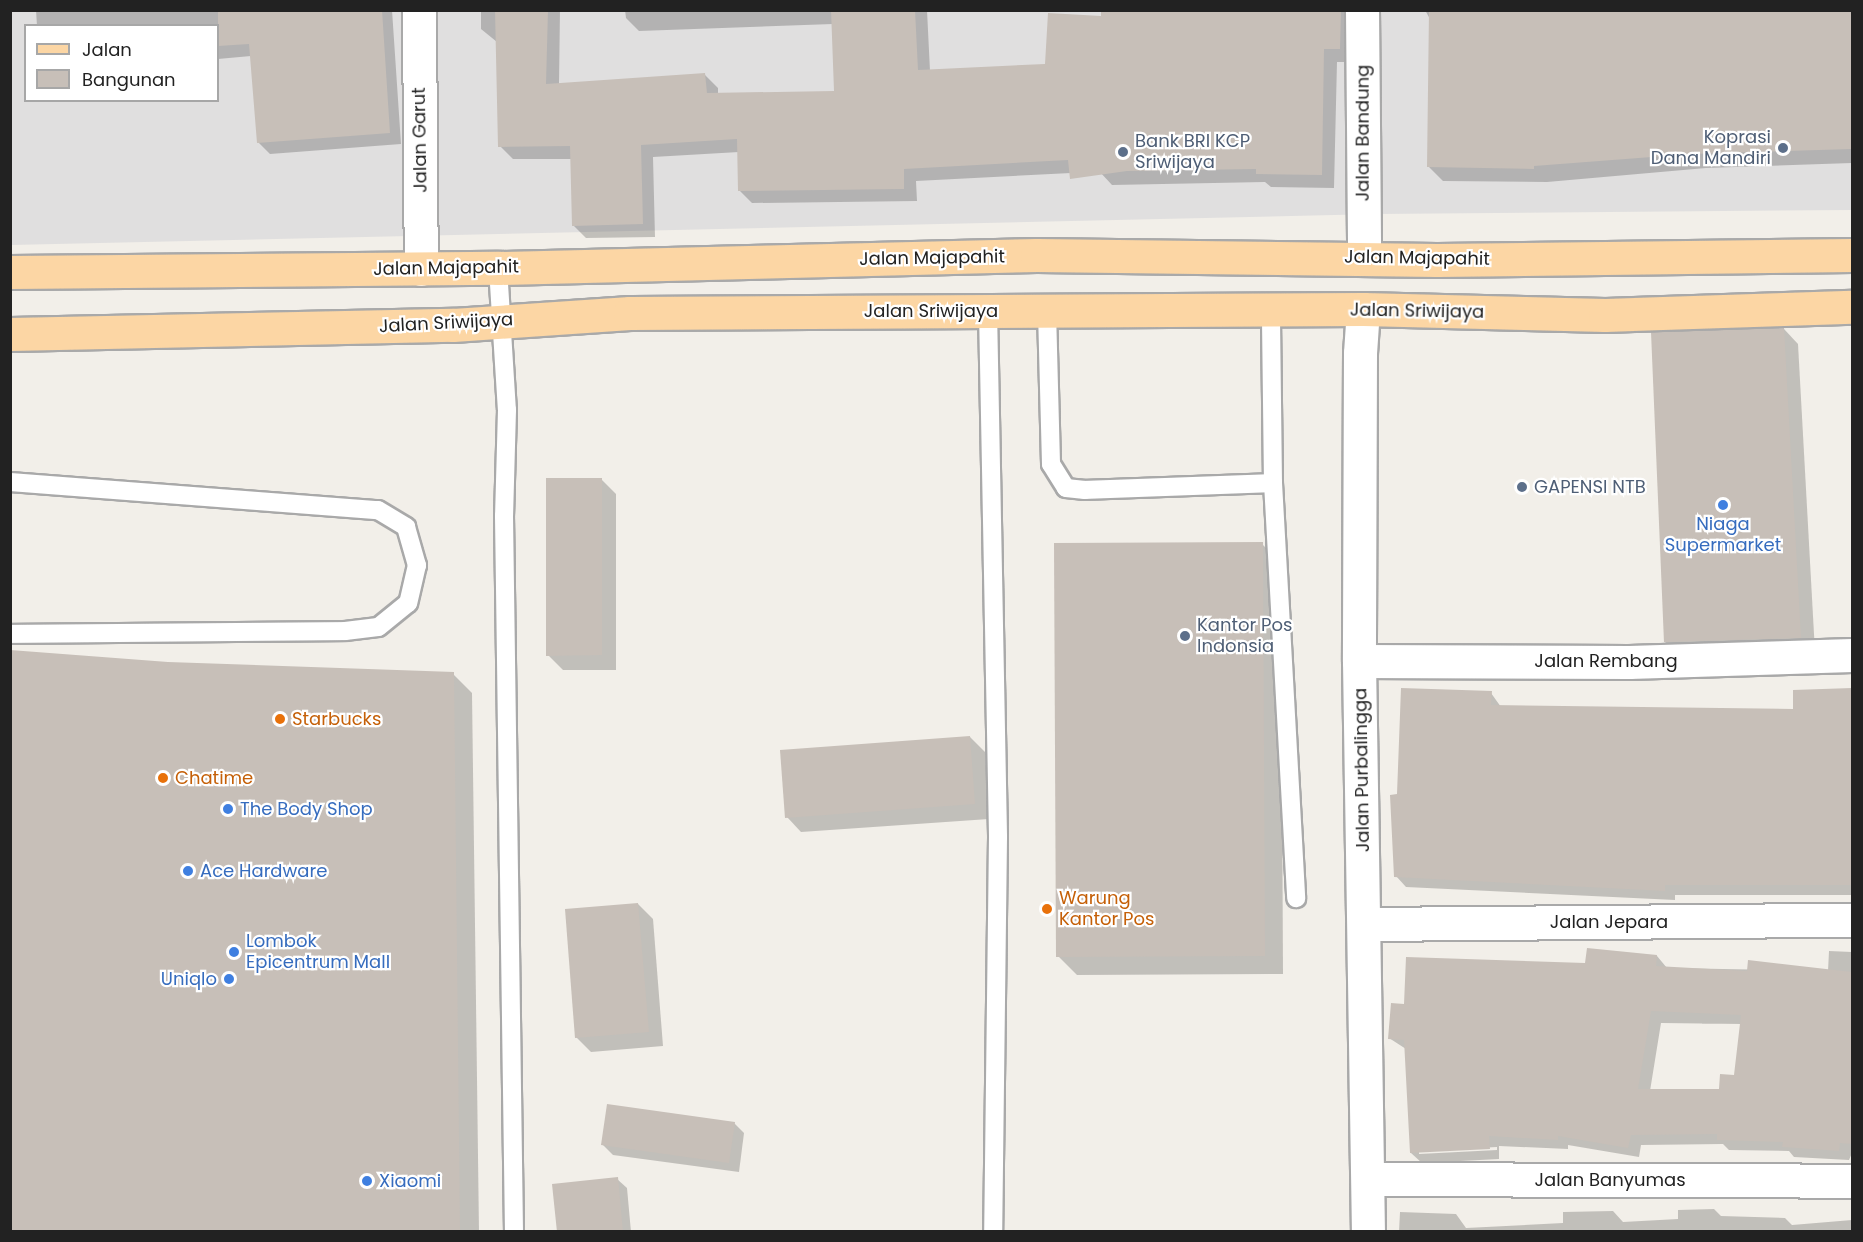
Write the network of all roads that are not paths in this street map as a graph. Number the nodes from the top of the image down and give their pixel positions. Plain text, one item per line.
1 (418, 10) edge
2 (1362, 10) edge
3 (1852, 255) edge
4 (1364, 256) junction
5 (1437, 260) junction
6 (558, 267) junction
7 (498, 268) junction
8 (421, 269) junction
9 (10, 272) edge
10 (1852, 307) edge
11 (1363, 309) junction
12 (988, 310) junction
13 (1047, 311) junction
14 (1271, 312) junction
15 (1439, 312) junction
16 (562, 317) junction
17 (502, 321) junction
18 (10, 334) edge
19 (10, 482) edge
20 (1273, 483) junction
21 (10, 634) edge
22 (1852, 655) edge
23 (1359, 661) junction
24 (1296, 898) dead end
25 (1852, 920) edge
26 (1365, 924) junction
27 (1368, 1179) junction
28 (1852, 1181) edge
29 (514, 1232) edge
30 (993, 1232) edge
31 (1368, 1232) edge

1 - 8 street, Jalan Garut
2 - 4 street, Jalan Bandung
3 - 5 main road, Jalan Majapahit
4 - 5 main road, Jalan Majapahit
4 - 6 main road, Jalan Majapahit
5 - 15 main road
6 - 7 main road, Jalan Majapahit
6 - 16 main road
7 - 8 main road, Jalan Majapahit
7 - 17 lane
8 - 9 main road, Jalan Majapahit
10 - 15 main road, Jalan Sriwijaya
11 - 14 main road, Jalan Sriwijaya
11 - 15 main road, Jalan Sriwijaya
11 - 23 street, Jalan Purbalingga
12 - 13 main road, Jalan Sriwijaya
12 - 16 main road, Jalan Sriwijaya
12 - 30 lane
13 - 14 main road, Jalan Sriwijaya
13 - 20 lane
14 - 20 lane
16 - 17 main road, Jalan Sriwijaya
17 - 18 main road, Jalan Sriwijaya
17 - 29 lane
19 - 21 lane
20 - 24 lane
22 - 23 street, Jalan Rembang
23 - 26 street, Jalan Purbalingga
25 - 26 street, Jalan Jepara
26 - 27 street, Jalan Purbalingga
27 - 28 street, Jalan Banyumas
27 - 31 street, Jalan Purbalingga

